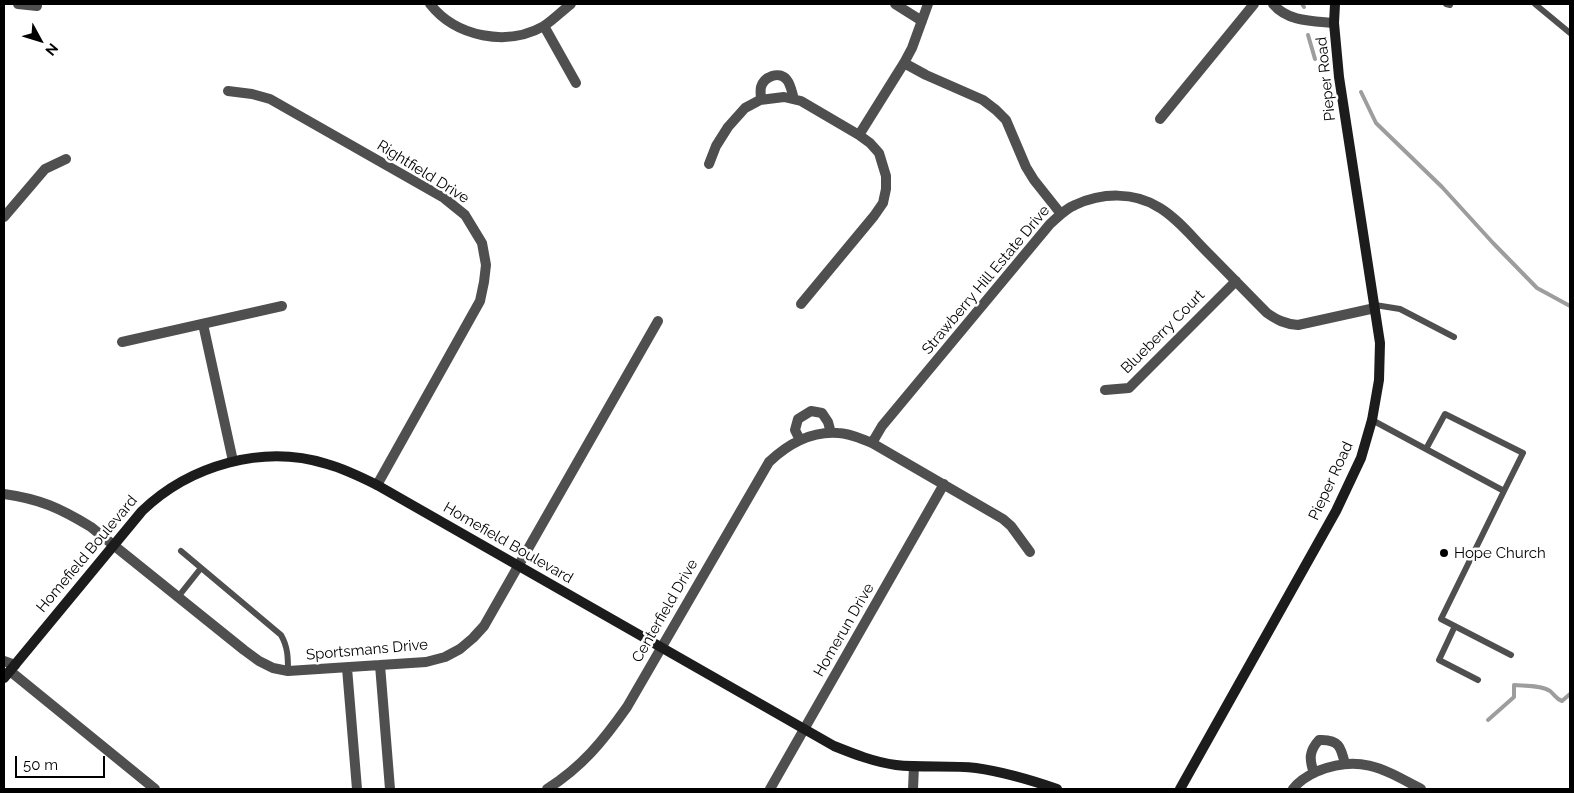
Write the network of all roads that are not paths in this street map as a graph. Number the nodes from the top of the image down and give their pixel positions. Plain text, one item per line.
1 (18, 4) edge
2 (430, 4) edge
3 (571, 4) edge
4 (895, 4) edge
5 (928, 4) edge
6 (1254, 4) edge
7 (1273, 4) edge
8 (1335, 4) edge
9 (1535, 4) edge
10 (37, 6) dead end
11 (922, 21) junction
12 (1334, 23) junction
13 (544, 26) junction
14 (1570, 33) edge
15 (904, 63) junction
16 (576, 83) dead end
17 (228, 92) dead end
18 (789, 98) junction
19 (761, 100) junction
20 (1160, 119) dead end
21 (859, 135) junction
22 (66, 159) dead end
23 (709, 164) dead end
24 (1061, 214) junction
25 (4, 217) edge
26 (1236, 281) junction
27 (801, 304) dead end
28 (282, 306) dead end
29 (1375, 307) junction
30 (658, 321) dead end
31 (203, 324) junction
32 (1454, 337) dead end
33 (122, 342) dead end
34 (1105, 390) dead end
35 (1372, 420) junction
36 (831, 433) junction
37 (800, 440) junction
38 (872, 443) junction
39 (1426, 448) junction
40 (233, 461) junction
41 (944, 484) junction
42 (377, 485) junction
43 (1504, 491) junction
44 (4, 494) edge
45 (113, 544) junction
46 (181, 551) dead end
47 (1030, 552) dead end
48 (518, 566) junction
49 (201, 568) junction
50 (178, 596) junction
51 (1455, 626) junction
52 (662, 649) junction
53 (1511, 655) dead end
54 (4, 661) edge
55 (380, 665) junction
56 (347, 668) junction
57 (9, 671) edge
58 (288, 671) junction
59 (1478, 680) dead end
60 (804, 730) junction
61 (1345, 764) junction
62 (914, 766) junction
63 (1314, 773) junction
64 (155, 789) edge
65 (357, 789) edge
66 (390, 789) edge
67 (547, 789) edge
68 (770, 789) edge
69 (913, 789) edge
70 (1057, 789) edge
71 (1180, 789) edge
72 (1293, 789) edge
73 (1421, 789) edge

1 - 10 street
2 - 13 street
3 - 13 street
4 - 11 street
5 - 11 street
6 - 20 street
7 - 12 street
8 - 12 street, Pieper Road
9 - 14 lane
11 - 15 street
12 - 29 street, Pieper Road
13 - 16 street
15 - 21 street
15 - 24 street
17 - 42 street, Rightfield Drive
18 - 19 street
18 - 19 street
18 - 21 street
19 - 23 street
21 - 27 street
22 - 25 street
24 - 26 street, Strawberry Hill Estate Drive
24 - 38 street, Strawberry Hill Estate Drive
26 - 29 street, Strawberry Hill Estate Drive
26 - 34 street, Blueberry Court
28 - 31 street
29 - 32 lane
29 - 35 street, Pieper Road
30 - 48 street, Sportsmans Drive
31 - 33 street
31 - 40 street
35 - 39 lane
35 - 71 street, Pieper Road
36 - 37 street, Centerfield Drive
36 - 37 street
36 - 38 street, Centerfield Drive
37 - 52 street, Centerfield Drive
38 - 41 street, Centerfield Drive
39 - 43 lane
39 - 43 lane
40 - 42 street, Homefield Boulevard
40 - 45 street, Homefield Boulevard
41 - 47 street, Centerfield Drive
41 - 60 street, Homerun Drive
42 - 48 street, Homefield Boulevard
43 - 51 lane
44 - 45 street, Sportsmans Drive
45 - 50 street, Sportsmans Drive
45 - 57 street, Homefield Boulevard
46 - 49 lane
48 - 52 street, Homefield Boulevard
48 - 55 street, Sportsmans Drive
49 - 50 lane
49 - 58 lane
50 - 58 street, Sportsmans Drive
51 - 53 lane
51 - 59 lane
52 - 60 street, Homefield Boulevard
52 - 67 street, Centerfield Drive
54 - 57 street
55 - 56 street, Sportsmans Drive
55 - 66 street
56 - 58 street, Sportsmans Drive
56 - 65 street
57 - 64 street
60 - 62 street, Homefield Boulevard
60 - 68 street, Homerun Drive
61 - 63 street
61 - 63 street
61 - 73 street
62 - 69 street
62 - 70 street, Homefield Boulevard
63 - 72 street

